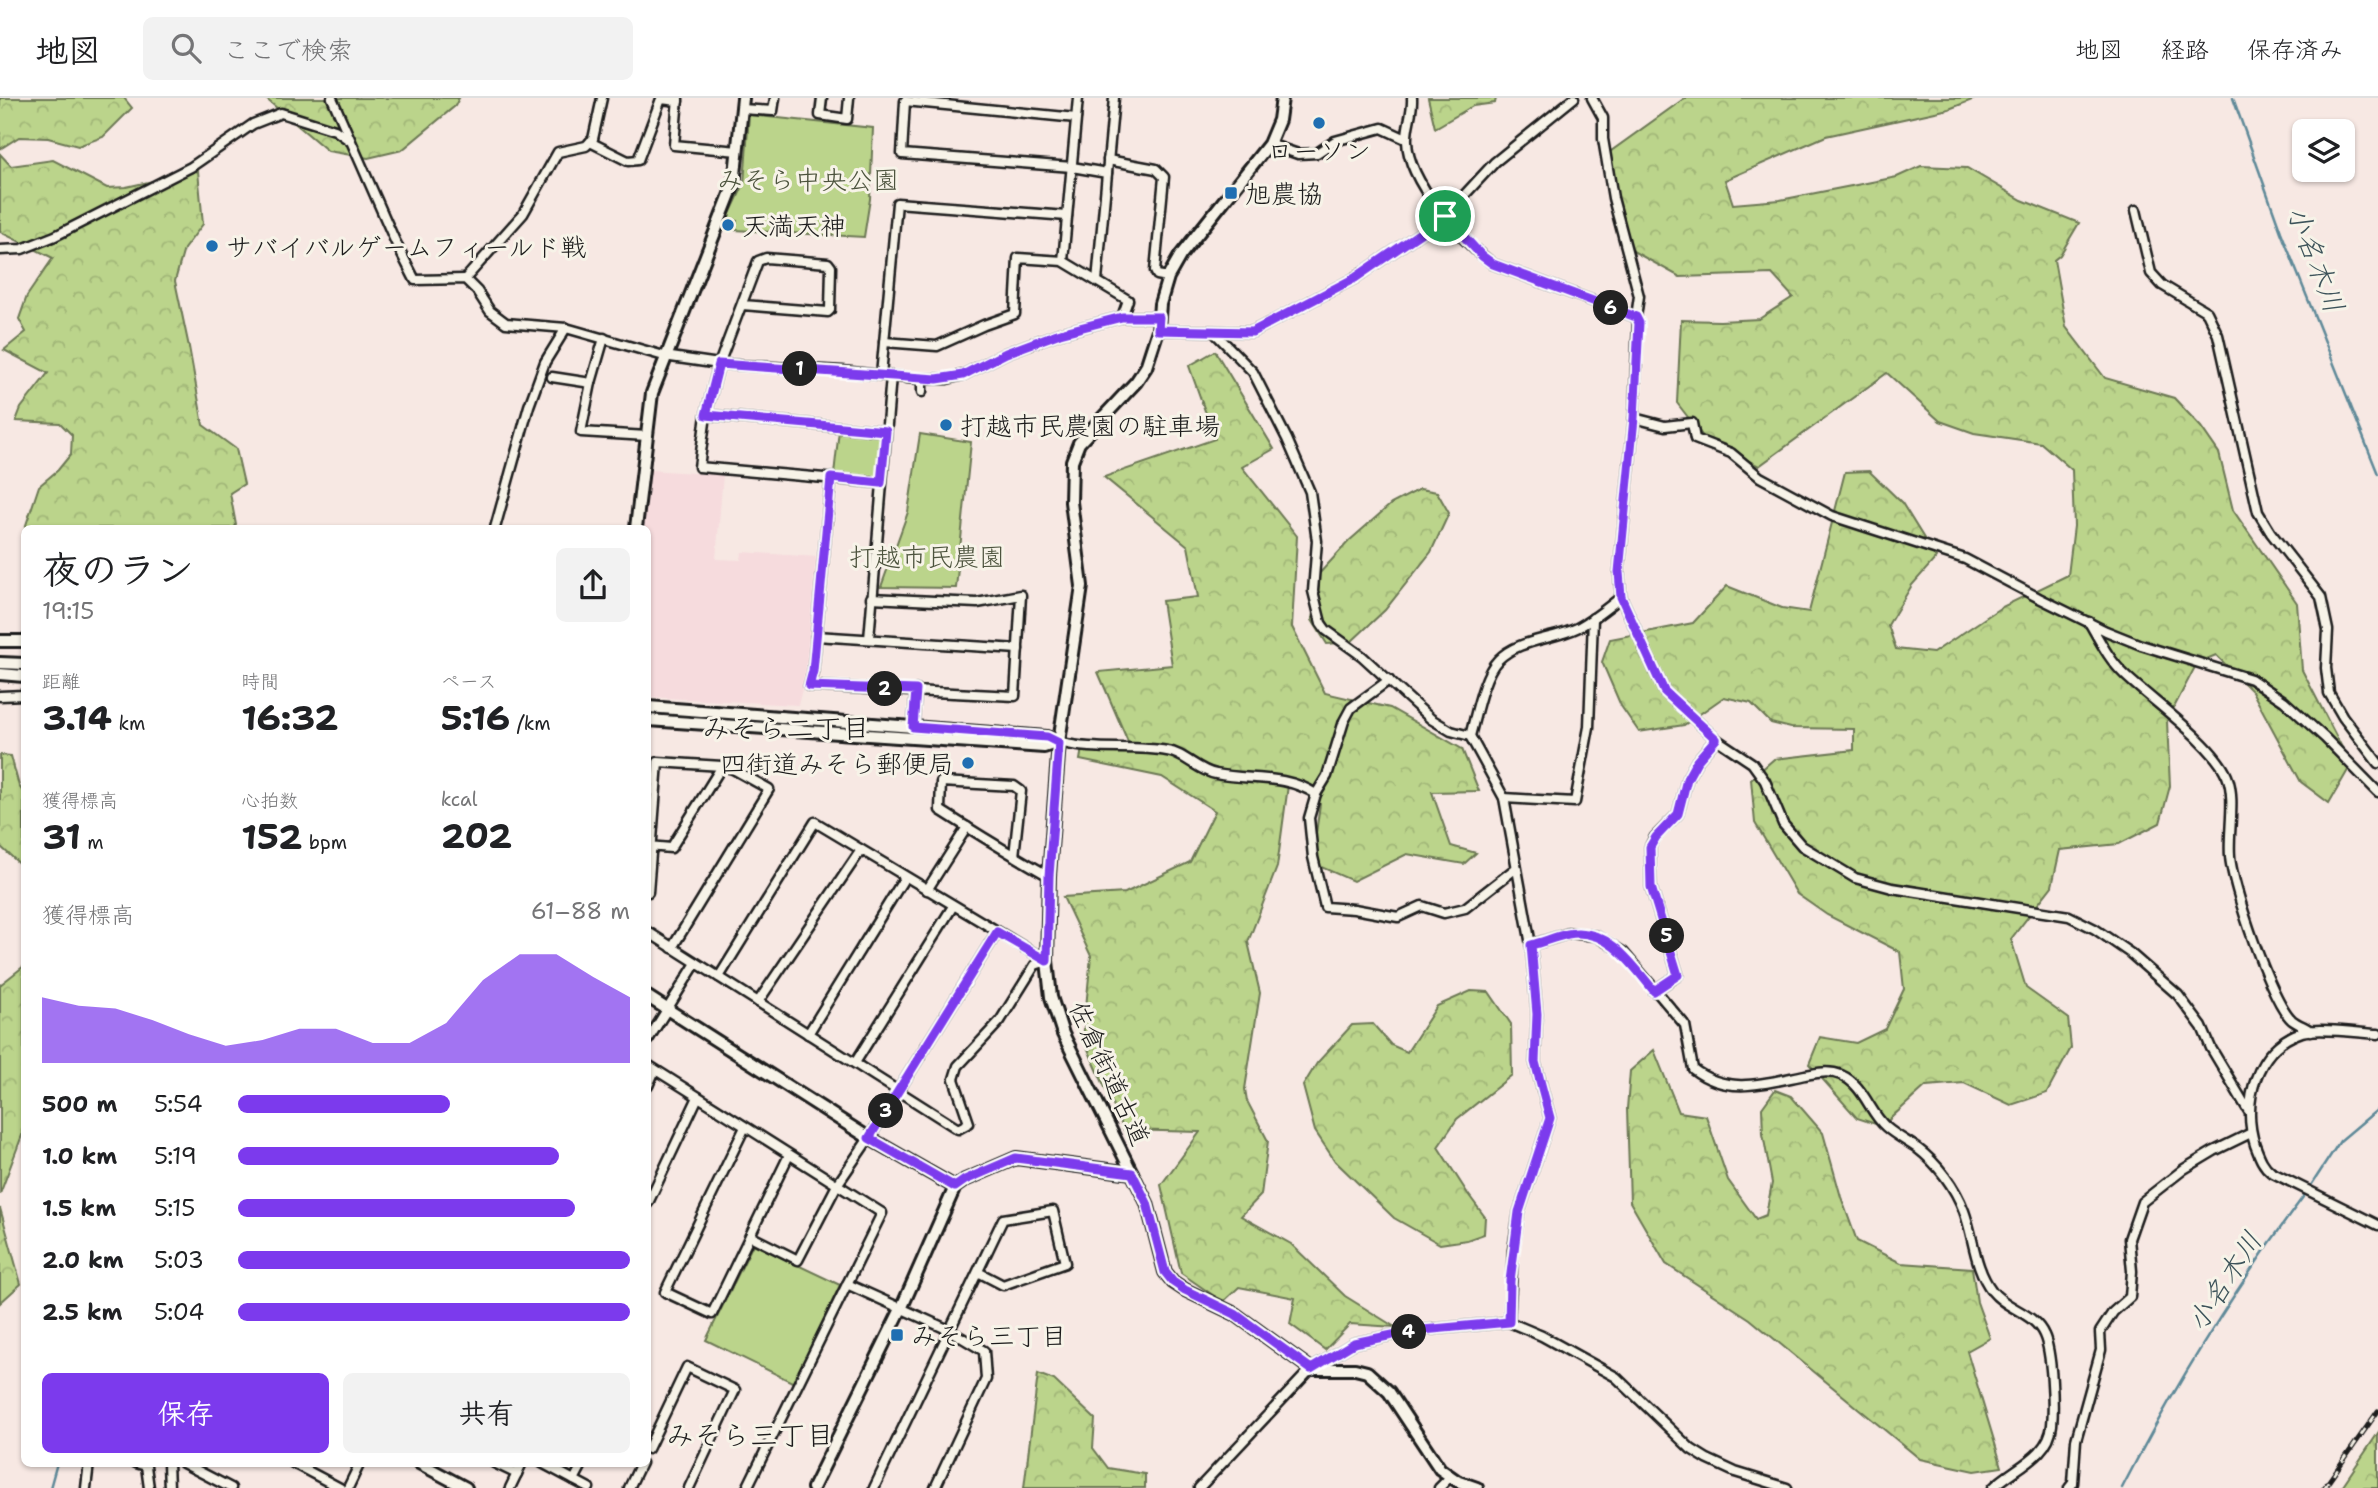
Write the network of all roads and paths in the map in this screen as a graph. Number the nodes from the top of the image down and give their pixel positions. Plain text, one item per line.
1 (332, 98) edge
2 (602, 98) edge
3 (775, 98) edge
4 (822, 98) edge
5 (849, 98) edge
6 (1078, 98) edge
7 (1114, 98) edge
8 (1282, 98) edge
9 (1412, 98) edge
10 (1574, 98) edge
11 (1592, 98) edge
12 (678, 99) edge
13 (742, 104) edge
14 (1076, 118) junction
15 (1406, 139) junction
16 (349, 140) junction
17 (590, 142) junction
18 (1269, 144) junction
19 (738, 151) junction
20 (1108, 160) junction
21 (1072, 167) junction
22 (1107, 173) junction
23 (2136, 211) dead end
24 (1067, 216) junction
25 (1445, 216) junction
26 (0, 250) edge
27 (1063, 261) junction
28 (1168, 277) junction
29 (465, 279) junction
30 (1097, 281) junction
31 (743, 305) junction
32 (1122, 317) junction
33 (1159, 317) junction
34 (1636, 317) junction
35 (566, 328) junction
36 (1158, 330) junction
37 (1214, 332) junction
38 (604, 338) junction
39 (884, 342) junction
40 (664, 356) junction
41 (719, 364) junction
42 (886, 375) junction
43 (552, 377) dead end
44 (922, 379) junction
45 (591, 383) junction
46 (922, 392) dead end
47 (706, 415) junction
48 (1634, 418) junction
49 (886, 431) junction
50 (647, 436) junction
51 (831, 478) junction
52 (881, 483) junction
53 (496, 525) edge
54 (636, 525) edge
55 (871, 597) junction
56 (1621, 597) junction
57 (1593, 618) junction
58 (2089, 622) junction
59 (816, 636) junction
60 (869, 639) junction
61 (0, 641) edge
62 (21, 641) edge
63 (1018, 649) junction
64 (0, 663) edge
65 (21, 664) edge
66 (0, 674) edge
67 (21, 676) edge
68 (1389, 680) junction
69 (916, 690) junction
70 (21, 695) edge
71 (0, 696) edge
72 (651, 707) edge
73 (651, 720) edge
74 (913, 727) junction
75 (1470, 736) junction
76 (1716, 739) junction
77 (1059, 743) junction
78 (2378, 763) edge
79 (722, 766) junction
80 (2378, 792) edge
81 (1316, 794) junction
82 (1504, 798) junction
83 (651, 827) edge
84 (967, 827) junction
85 (651, 846) edge
86 (861, 850) junction
87 (1014, 856) junction
88 (1515, 869) junction
89 (1049, 876) junction
90 (905, 877) junction
91 (928, 890) junction
92 (953, 905) junction
93 (997, 932) junction
94 (651, 934) edge
95 (1531, 945) junction
96 (672, 948) junction
97 (1047, 961) junction
98 (696, 963) junction
99 (719, 977) junction
100 (1654, 991) junction
101 (651, 999) edge
102 (758, 1002) junction
103 (668, 1010) junction
104 (2311, 1031) junction
105 (808, 1034) junction
106 (2378, 1034) edge
107 (651, 1036) edge
108 (855, 1063) junction
109 (651, 1068) edge
110 (898, 1090) junction
111 (698, 1097) junction
112 (2248, 1110) junction
113 (745, 1127) junction
114 (2252, 1133) junction
115 (869, 1138) junction
116 (789, 1155) junction
117 (1132, 1173) junction
118 (837, 1185) junction
119 (955, 1187) junction
120 (651, 1197) edge
121 (2378, 1225) edge
122 (750, 1236) junction
123 (978, 1272) junction
124 (847, 1284) junction
125 (901, 1309) junction
126 (1509, 1322) junction
127 (949, 1330) junction
128 (1311, 1369) junction
129 (651, 1443) edge
130 (89, 1467) edge
131 (146, 1467) edge
132 (168, 1467) edge
133 (191, 1467) edge
134 (301, 1467) edge
135 (358, 1467) edge
136 (427, 1467) edge
137 (502, 1467) edge
138 (520, 1467) edge
139 (550, 1467) edge
140 (581, 1467) edge
141 (639, 1467) edge
142 (517, 1474) junction
143 (1450, 1477) junction
144 (575, 1480) junction
145 (86, 1488) edge
146 (149, 1488) edge
147 (169, 1488) edge
148 (232, 1488) edge
149 (340, 1488) edge
150 (348, 1488) edge
151 (466, 1488) edge
152 (510, 1488) edge
153 (589, 1488) edge
154 (629, 1488) edge
155 (689, 1488) edge
156 (747, 1488) edge
157 (814, 1488) edge
158 (874, 1488) edge
159 (935, 1488) edge
160 (1199, 1488) edge
161 (1439, 1488) edge
162 (1477, 1488) edge
163 (1787, 1488) edge
164 (1993, 1488) edge
165 (2068, 1488) edge

1 - 16 street
2 - 17 street
3 - 13 street
4 - 5 street
6 - 14 street
7 - 20 street
8 - 18 street, 佐倉街道古道
9 - 15 street
10 - 25 street
11 - 34 street
12 - 17 street
12 - 19 street
13 - 19 street
14 - 21 street
14 - 21 street
15 - 18 street
15 - 25 street
16 - 26 street
16 - 29 street
17 - 29 street
18 - 28 street, 佐倉街道古道
19 - 40 street
20 - 22 street
20 - 28 street
21 - 22 street
21 - 24 street
22 - 30 street
23 - 78 street
24 - 27 street
24 - 39 street
25 - 34 street
25 - 37 street
27 - 30 street
27 - 39 street
28 - 33 street, 佐倉街道古道
29 - 35 street
30 - 32 street
31 - 31 street
31 - 41 street
32 - 33 street
32 - 44 street
33 - 36 street, 佐倉街道古道
34 - 48 street
35 - 38 street
35 - 53 street
36 - 37 street
36 - 77 street, 佐倉街道古道
37 - 68 street
38 - 40 street
38 - 45 street
39 - 42 street
40 - 41 street
40 - 50 street
41 - 42 street
41 - 47 street
42 - 44 street
42 - 49 street
43 - 45 street
44 - 46 street
45 - 50 street
47 - 49 street
47 - 51 street
48 - 56 street
48 - 58 street
49 - 52 street
50 - 54 street
51 - 52 street
51 - 59 street
52 - 55 street
55 - 60 street
55 - 63 street
56 - 57 street
56 - 76 street
57 - 75 street
57 - 82 street
58 - 80 street
58 - 104 street
59 - 60 street
59 - 69 street
60 - 63 street
61 - 62 street
63 - 69 street
64 - 65 street
66 - 67 street
68 - 75 street
68 - 81 street
69 - 74 street
70 - 71 street
72 - 74 street
73 - 77 street
74 - 77 street
75 - 82 street
76 - 100 street
76 - 112 street
77 - 81 street
77 - 89 street, 佐倉街道古道
79 - 83 street
79 - 85 street
79 - 96 street
81 - 88 street
82 - 88 street
84 - 87 street
84 - 87 street
84 - 91 street
86 - 90 street
86 - 99 street
86 - 102 street
87 - 89 street
88 - 95 street
89 - 97 street, 佐倉街道古道
90 - 91 street
90 - 105 street
91 - 92 street
92 - 93 street
92 - 108 street
93 - 97 street
93 - 110 street
94 - 96 street
95 - 100 street
95 - 126 street
96 - 98 street
97 - 110 street
97 - 117 street, 佐倉街道古道
98 - 99 street
98 - 103 street
99 - 102 street
100 - 164 street
101 - 103 street
102 - 105 street
103 - 107 street
103 - 115 street
104 - 106 street
104 - 112 street
105 - 108 street
108 - 110 street
109 - 111 street
110 - 115 street
111 - 113 street
111 - 120 street
112 - 114 street
113 - 116 street
113 - 122 street
114 - 121 street
114 - 165 street
115 - 118 street
115 - 119 street
116 - 118 street
116 - 122 street
117 - 119 street
117 - 128 street, 佐倉街道古道
118 - 122 street
118 - 124 street
119 - 125 street
123 - 123 street
123 - 127 street
124 - 125 street
124 - 156 street
125 - 127 street
125 - 157 street
126 - 128 street
126 - 163 street
127 - 158 street
127 - 159 street
128 - 143 street
128 - 160 street
129 - 155 street
130 - 145 street
131 - 146 street
132 - 147 street
133 - 148 street
134 - 149 street
135 - 150 street
136 - 151 street
137 - 142 street
138 - 142 street
139 - 144 street
140 - 144 street
141 - 154 street
142 - 152 street
143 - 161 street
143 - 162 street
144 - 153 street

